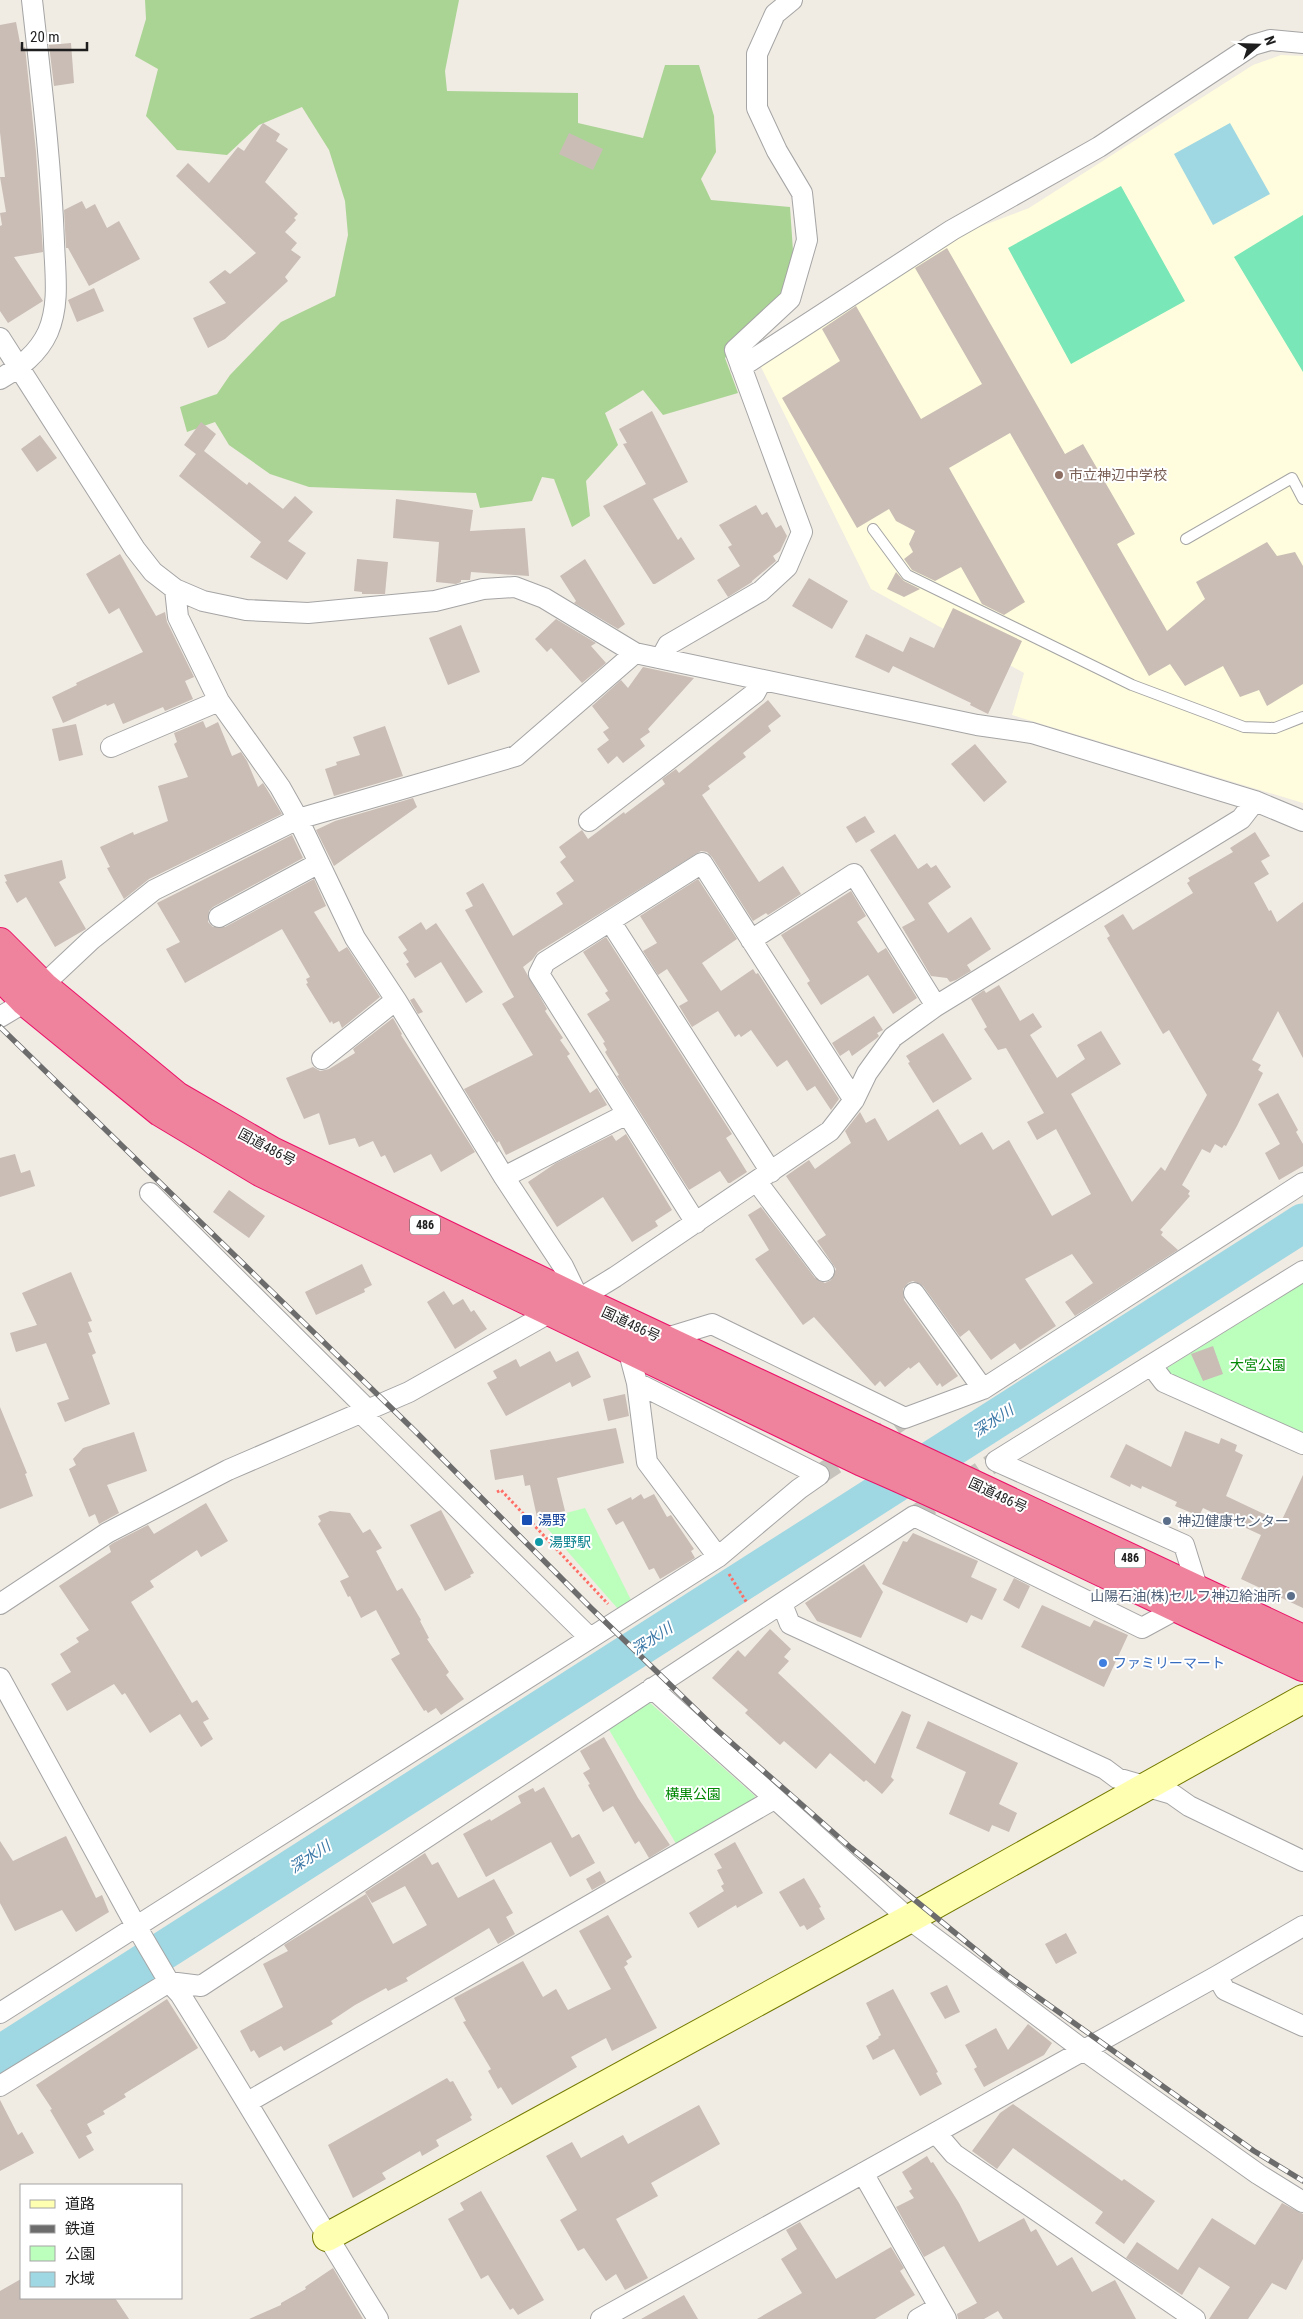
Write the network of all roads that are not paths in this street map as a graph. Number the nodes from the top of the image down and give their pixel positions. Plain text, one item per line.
1 (32, 0) edge
2 (792, 0) edge
3 (1303, 43) edge
4 (0, 338) edge
5 (741, 367) junction
6 (19, 368) junction
7 (0, 379) edge
8 (1303, 499) edge
9 (873, 529) dead end
10 (1186, 539) dead end
11 (175, 589) junction
12 (634, 653) junction
13 (661, 658) junction
14 (762, 680) junction
15 (219, 701) junction
16 (1303, 717) edge
17 (111, 747) dead end
18 (1254, 801) junction
19 (298, 820) junction
20 (589, 821) dead end
21 (1303, 821) edge
22 (319, 863) junction
23 (219, 917) dead end
24 (610, 921) junction
25 (751, 940) junction
26 (0, 942) edge
27 (0, 976) edge
28 (34, 994) junction
29 (396, 1000) junction
30 (936, 1006) junction
31 (0, 1017) edge
32 (322, 1059) dead end
33 (854, 1100) junction
34 (627, 1114) junction
35 (504, 1177) junction
36 (764, 1177) junction
37 (1303, 1184) edge
38 (150, 1193) dead end
39 (696, 1223) junction
40 (824, 1271) dead end
41 (1303, 1271) edge
42 (914, 1293) dead end
43 (579, 1299) junction
44 (550, 1312) junction
45 (663, 1339) junction
46 (628, 1350) junction
47 (1151, 1366) junction
48 (637, 1383) junction
49 (983, 1389) junction
50 (365, 1411) junction
51 (1303, 1444) edge
52 (722, 1563) junction
53 (1198, 1590) junction
54 (0, 1604) edge
55 (782, 1604) junction
56 (1176, 1609) junction
57 (590, 1638) junction
58 (1303, 1639) edge
59 (1303, 1667) edge
60 (0, 1678) edge
61 (652, 1688) junction
62 (1303, 1699) edge
63 (1144, 1787) junction
64 (774, 1799) junction
65 (1303, 1861) edge
66 (908, 1919) junction
67 (136, 1926) junction
68 (1303, 1926) edge
69 (1217, 1976) junction
70 (169, 1982) junction
71 (0, 2013) edge
72 (1303, 2026) edge
73 (1082, 2049) junction
74 (0, 2086) edge
75 (248, 2102) junction
76 (936, 2132) junction
77 (863, 2173) junction
78 (1303, 2202) edge
79 (327, 2237) junction
80 (942, 2313) edge
81 (378, 2319) edge
82 (600, 2319) edge
83 (918, 2319) edge
84 (1195, 2319) edge

1 - 6 street
2 - 5 street
3 - 5 street
4 - 6 street
5 - 13 street
6 - 7 street
6 - 11 street
8 - 10 lane
9 - 16 lane
11 - 12 street
11 - 15 street
12 - 13 street
12 - 19 street
13 - 14 street
14 - 18 street
14 - 20 street
15 - 17 street
15 - 19 street
18 - 21 street
18 - 30 street
19 - 22 street
19 - 28 street
22 - 23 street
22 - 29 street
24 - 25 street
24 - 34 street
24 - 36 street
25 - 30 street
25 - 33 street
26 - 28 highway, 国道486号 / 486
27 - 28 highway, 国道486号 / 486
28 - 31 street
28 - 43 highway, 国道486号 / 486
28 - 44 highway, 国道486号 / 486
29 - 32 street
29 - 35 street
30 - 33 street
33 - 36 street
34 - 35 street
34 - 39 street
35 - 43 street
36 - 39 street
36 - 40 street
37 - 49 street
38 - 50 street
39 - 43 street
41 - 47 street
42 - 49 street
43 - 44 street
43 - 45 highway, 国道486号 / 486
44 - 46 highway, 国道486号 / 486
44 - 50 street
45 - 49 street
45 - 53 highway, 国道486号 / 486
46 - 48 street
46 - 56 highway, 国道486号 / 486
47 - 51 street
47 - 53 street
48 - 52 street
48 - 52 street
50 - 54 street
50 - 57 street
52 - 57 street
53 - 58 highway, 国道486号 / 486
55 - 56 street
55 - 61 street
55 - 63 street
56 - 59 highway, 国道486号 / 486
57 - 67 street
60 - 67 street
61 - 64 street
61 - 70 street
62 - 63 street
63 - 65 street
63 - 66 street
64 - 66 street
64 - 75 street
66 - 73 street
66 - 79 street
67 - 70 street
67 - 71 street
68 - 69 street
69 - 72 street
69 - 73 street
70 - 74 street
70 - 75 street
73 - 76 street
73 - 78 street
75 - 79 street
76 - 77 street
76 - 84 street
77 - 80 street
77 - 82 street
79 - 81 street
80 - 83 street

